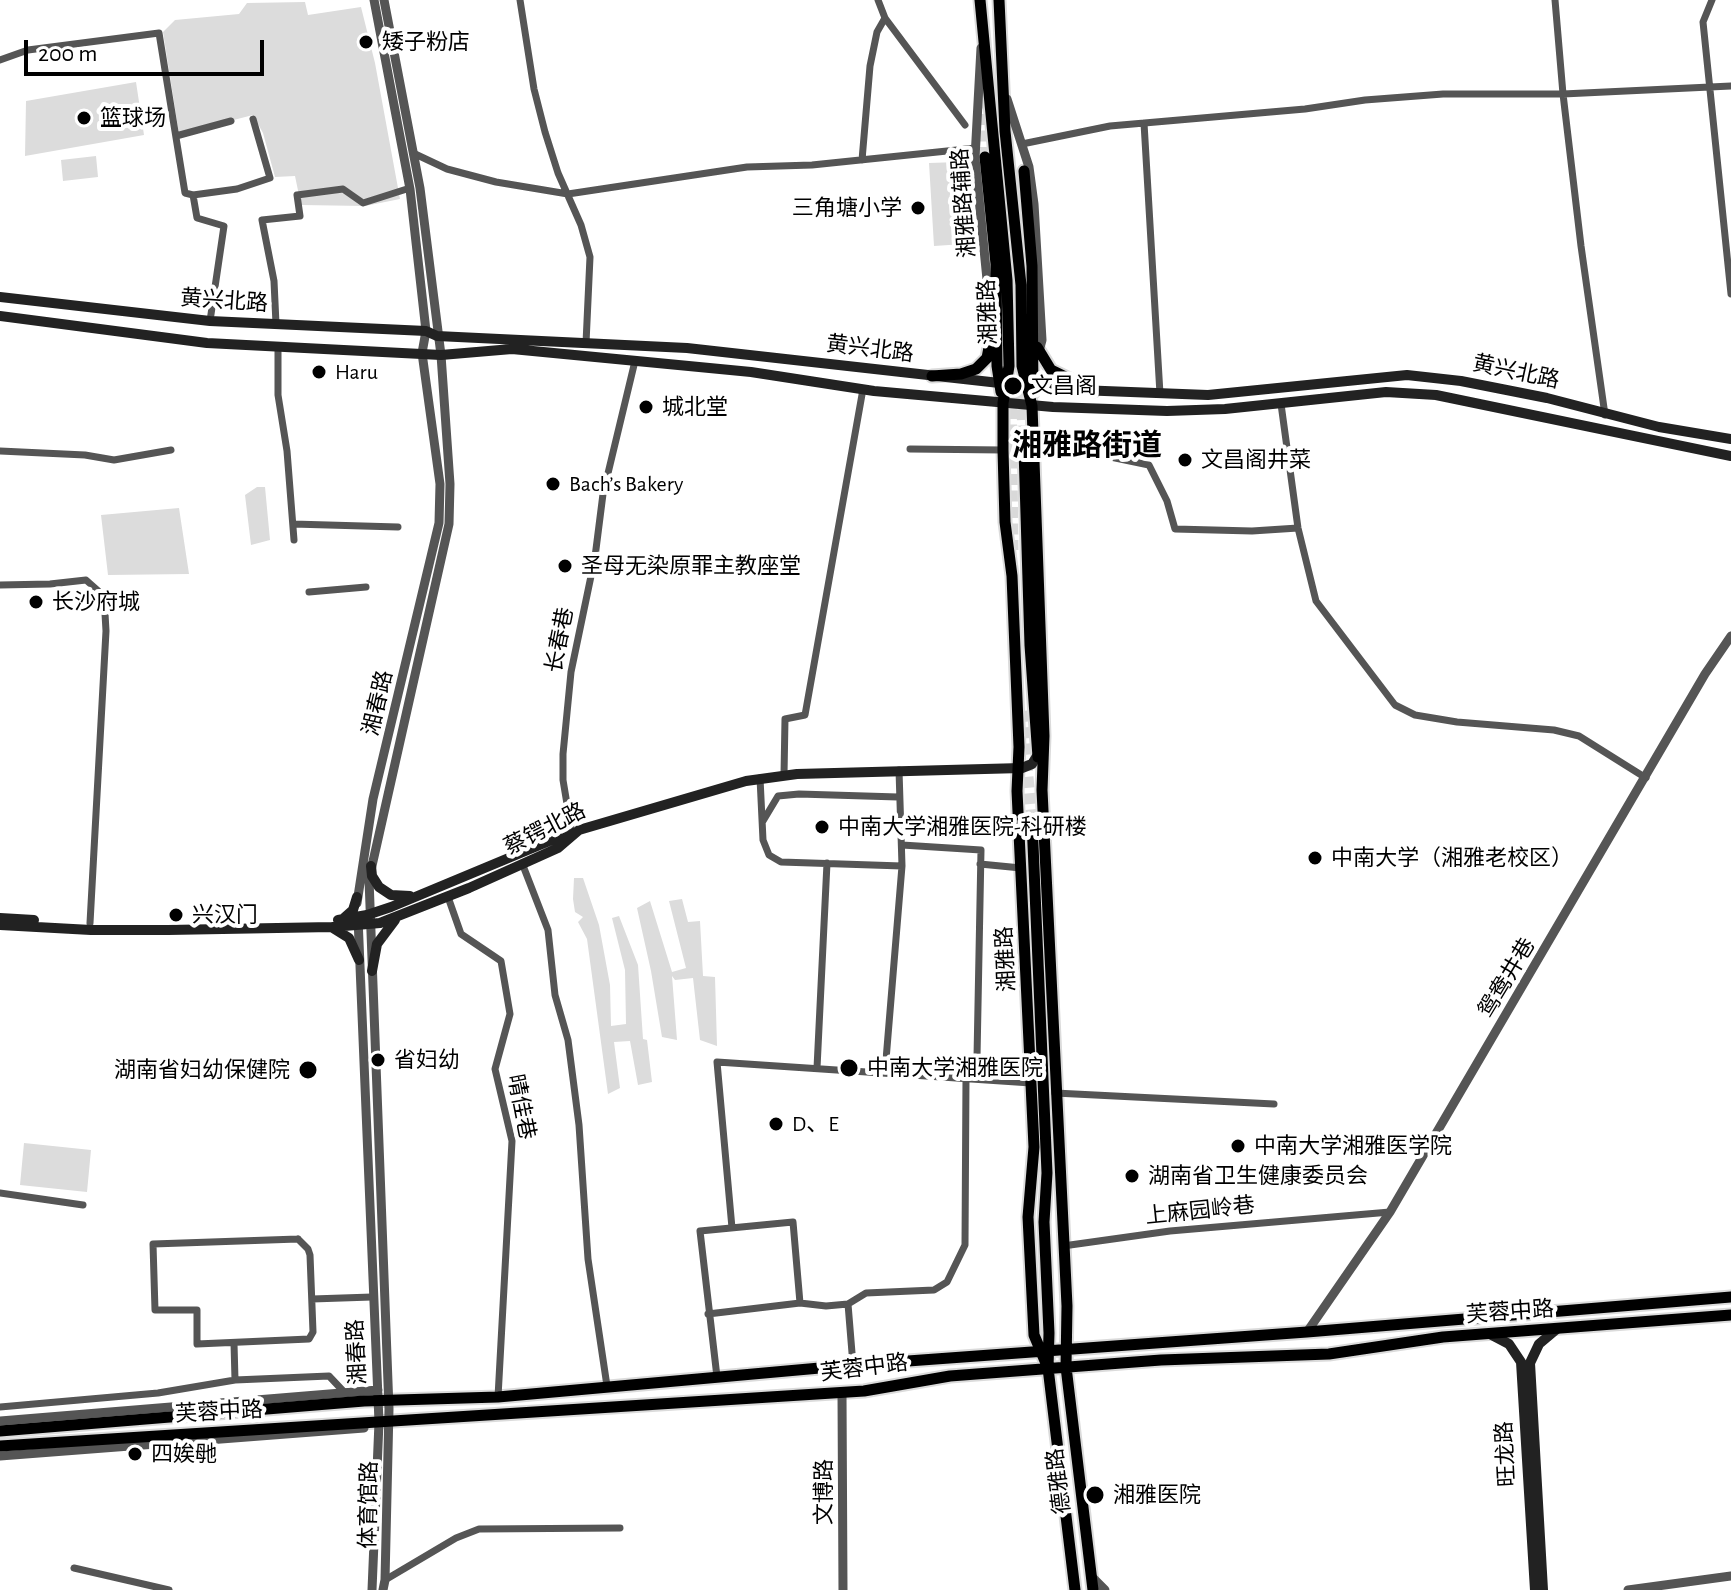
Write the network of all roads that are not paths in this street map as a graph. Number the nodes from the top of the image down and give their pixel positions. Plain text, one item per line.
1 (374, 0) edge
2 (384, 0) edge
3 (520, 0) edge
4 (878, 0) edge
5 (980, 0) edge
6 (999, 0) edge
7 (1555, 0) edge
8 (1712, 0) edge
9 (885, 18) junction
10 (982, 37) junction
11 (0, 60) edge
12 (1731, 86) edge
13 (1708, 89) junction
14 (1004, 91) junction
15 (1563, 94) junction
16 (253, 119) dead end
17 (231, 121) dead end
18 (1144, 123) junction
19 (965, 125) dead end
20 (176, 136) junction
21 (1022, 144) junction
22 (976, 148) junction
23 (413, 153) junction
24 (985, 157) tunnel mouth
25 (862, 160) junction
26 (1024, 171) dead end
27 (1731, 186) edge
28 (1719, 187) junction
29 (410, 188) junction
30 (568, 194) junction
31 (193, 195) junction
32 (1731, 294) edge
33 (0, 297) edge
34 (996, 301) junction
35 (0, 316) edge
36 (210, 321) junction
37 (276, 324) junction
38 (426, 331) junction
39 (991, 332) junction
40 (1034, 335) junction
41 (437, 336) junction
42 (586, 343) junction
43 (278, 346) junction
44 (1039, 352) junction
45 (422, 353) junction
46 (441, 355) junction
47 (635, 361) junction
48 (997, 366) junction
49 (1034, 370) junction
50 (932, 376) junction
51 (1003, 384) junction
52 (1030, 387) junction
53 (863, 389) junction
54 (1094, 391) junction
55 (1160, 394) junction
56 (1003, 403) junction
57 (1281, 404) junction
58 (1032, 406) junction
59 (1605, 415) junction
60 (1731, 439) edge
61 (910, 449) dead end
62 (171, 450) dead end
63 (1003, 450) junction
64 (1028, 450) junction
65 (0, 451) edge
66 (1731, 456) edge
67 (293, 524) junction
68 (398, 527) dead end
69 (1298, 528) junction
70 (294, 540) dead end
71 (0, 585) edge
72 (366, 587) dead end
73 (309, 592) dead end
74 (1731, 636) edge
75 (1044, 736) junction
76 (1037, 757) junction
77 (1018, 768) junction
78 (899, 770) junction
79 (784, 775) junction
80 (760, 778) junction
81 (1646, 778) junction
82 (1042, 790) junction
83 (898, 797) junction
84 (1032, 821) tunnel mouth
85 (762, 822) junction
86 (572, 833) junction
87 (902, 845) junction
88 (522, 863) junction
89 (827, 863) junction
90 (980, 864) junction
91 (371, 866) junction
92 (902, 866) junction
93 (1021, 868) junction
94 (424, 894) junction
95 (357, 897) junction
96 (448, 897) junction
97 (398, 917) junction
98 (0, 918) edge
99 (370, 920) junction
100 (358, 921) junction
101 (90, 923) junction
102 (335, 924) junction
103 (0, 925) edge
104 (359, 960) junction
105 (372, 971) junction
106 (817, 1068) junction
107 (885, 1072) junction
108 (966, 1077) junction
109 (1031, 1083) junction
110 (1055, 1093) junction
111 (1274, 1104) dead end
112 (0, 1193) edge
113 (83, 1205) dead end
114 (1390, 1212) junction
115 (732, 1228) junction
116 (1063, 1246) junction
117 (372, 1297) junction
118 (1731, 1297) edge
119 (312, 1299) junction
120 (800, 1303) junction
121 (848, 1304) junction
122 (708, 1314) junction
123 (1731, 1315) edge
124 (1558, 1328) junction
125 (1307, 1332) junction
126 (1488, 1333) junction
127 (234, 1343) junction
128 (1066, 1350) junction
129 (1044, 1351) junction
130 (853, 1365) junction
131 (1066, 1367) junction
132 (1048, 1368) junction
133 (717, 1377) junction
134 (235, 1380) junction
135 (607, 1386) junction
136 (842, 1393) junction
137 (346, 1394) junction
138 (381, 1397) junction
139 (498, 1397) junction
140 (364, 1401) junction
141 (0, 1407) edge
142 (0, 1421) edge
143 (383, 1423) junction
144 (0, 1431) edge
145 (0, 1446) edge
146 (0, 1456) edge
147 (620, 1528) dead end
148 (74, 1568) dead end
149 (1092, 1577) junction
150 (1731, 1578) edge
151 (384, 1585) edge
152 (169, 1590) edge
153 (372, 1590) edge
154 (843, 1590) edge
155 (1075, 1590) edge
156 (1093, 1590) edge
157 (1105, 1590) edge
158 (1535, 1590) edge
159 (1543, 1590) edge
160 (1628, 1590) edge
161 (1664, 1590) edge

1 - 29 street, 湘春路
2 - 23 street, 湘春路
3 - 30 street
4 - 9 street
5 - 10 main road, 湘雅路
6 - 14 main road, 湘雅路
7 - 15 street
8 - 13 street
9 - 19 street
9 - 25 street
10 - 22 street, 湘雅路辅路
10 - 51 main road, 湘雅路
11 - 20 street
12 - 13 street
13 - 15 street
13 - 28 street
14 - 21 street
14 - 52 main road, 湘雅路
15 - 18 street
15 - 59 street
16 - 31 street
17 - 20 street
18 - 21 street
18 - 55 street
20 - 31 street
21 - 44 street
22 - 25 street
22 - 39 street, 湘雅路辅路
23 - 30 street
23 - 41 street, 湘春路
24 - 34 main road
25 - 30 street
26 - 40 main road
27 - 28 street
28 - 32 street
29 - 37 street
29 - 38 street, 湘春路
30 - 42 street
31 - 36 street
33 - 36 main road, 黄兴北路
34 - 39 main road
34 - 48 main road
35 - 43 main road, 黄兴北路
36 - 37 main road, 黄兴北路
37 - 38 main road, 黄兴北路
38 - 41 main road, 黄兴北路
38 - 45 street, 湘春路
39 - 48 street, 湘雅路辅路
39 - 50 main road
40 - 44 main road
40 - 49 main road
41 - 42 main road, 黄兴北路
41 - 46 street, 湘春路
42 - 50 main road, 黄兴北路
43 - 45 main road, 黄兴北路
43 - 67 street
44 - 49 street
44 - 54 main road
45 - 46 main road, 黄兴北路
45 - 95 street, 湘春路
46 - 47 main road, 黄兴北路
46 - 91 street, 湘春路
47 - 53 main road, 黄兴北路
47 - 86 street, 长春巷
48 - 51 main road
49 - 52 main road
50 - 51 main road, 黄兴北路
51 - 52 main road, 黄兴北路
51 - 56 main road, 湘雅路
52 - 54 main road, 黄兴北路
52 - 58 main road, 湘雅路
53 - 56 main road, 黄兴北路
53 - 79 street
54 - 55 main road, 黄兴北路
55 - 59 main road, 黄兴北路
56 - 58 main road, 黄兴北路
56 - 63 main road, 湘雅路
57 - 58 main road, 黄兴北路
57 - 66 main road, 黄兴北路
57 - 69 street
58 - 64 main road, 湘雅路
59 - 60 main road, 黄兴北路
61 - 63 street
62 - 65 street
63 - 77 main road, 湘雅路
64 - 69 street
64 - 75 main road, 湘雅路
64 - 76 main road, 湘雅路
67 - 68 street
67 - 70 street
69 - 81 street
71 - 101 street
72 - 73 street
74 - 81 street, 鸳鸯井巷
75 - 76 main road
75 - 82 main road, 湘雅路
76 - 77 main road, 蔡锷北路
76 - 82 main road, 湘雅路
77 - 78 main road, 蔡锷北路
77 - 93 main road, 湘雅路
78 - 79 main road, 蔡锷北路
78 - 83 street
79 - 80 main road, 蔡锷北路
80 - 85 street
80 - 86 main road, 蔡锷北路
81 - 114 street, 鸳鸯井巷
82 - 110 main road, 湘雅路
83 - 85 street
83 - 87 street
84 - 129 main road, 湘雅路
85 - 89 street
86 - 88 main road, 蔡锷北路
86 - 94 main road, 蔡锷北路
87 - 90 street
87 - 92 street
88 - 96 main road, 蔡锷北路
88 - 135 street
89 - 92 street
89 - 106 street
90 - 93 street
90 - 108 street
91 - 94 main road
91 - 99 street, 湘春路
92 - 107 street
93 - 109 main road, 湘雅路
94 - 99 main road, 蔡锷北路
95 - 100 street, 湘春路
95 - 102 main road
96 - 97 main road, 蔡锷北路
96 - 139 street, 晴佳巷
97 - 99 main road, 蔡锷北路
97 - 105 main road
98 - 101 main road, 蔡锷北路
99 - 100 main road, 蔡锷北路
99 - 105 street, 湘春路
100 - 102 main road, 蔡锷北路
100 - 104 street, 湘春路
101 - 102 main road, 蔡锷北路
102 - 103 main road, 蔡锷北路
102 - 104 main road
104 - 117 street, 湘春路
105 - 138 street, 湘春路
106 - 107 street
106 - 115 street
107 - 108 street
108 - 109 street
108 - 121 street
109 - 129 main road, 湘雅路
110 - 111 street
110 - 116 main road, 湘雅路
112 - 113 street
114 - 116 street, 上麻园岭巷
114 - 125 street, 鸳鸯井巷
115 - 120 street
115 - 122 street
116 - 128 main road, 湘雅路
117 - 119 street
117 - 138 street, 湘春路
118 - 125 main road, 芙蓉中路
119 - 127 street
119 - 127 street
120 - 121 street
120 - 122 street
121 - 130 street
122 - 133 street
123 - 124 main road, 芙蓉中路
124 - 126 main road, 芙蓉中路
124 - 159 main road, 旺龙路
125 - 128 main road, 芙蓉中路
126 - 131 main road, 芙蓉中路
126 - 158 main road, 旺龙路
127 - 134 street
128 - 129 main road, 芙蓉中路
128 - 131 main road, 湘雅路
129 - 130 main road, 芙蓉中路
129 - 132 main road, 湘雅路
130 - 133 main road, 芙蓉中路
131 - 132 main road, 芙蓉中路
131 - 149 main road, 德雅路
132 - 136 main road, 芙蓉中路
132 - 155 main road, 德雅路
133 - 135 main road, 芙蓉中路
134 - 137 street
134 - 141 street
135 - 139 main road, 芙蓉中路
136 - 143 main road, 芙蓉中路
136 - 154 street, 文博路
137 - 138 street
137 - 140 main road
137 - 142 street
138 - 139 main road, 芙蓉中路
138 - 140 main road, 芙蓉中路
138 - 143 street, 湘春路
140 - 144 main road, 芙蓉中路
143 - 145 main road, 芙蓉中路
143 - 146 street, 芙蓉中路
143 - 151 street, 体育馆路
143 - 153 street, 体育馆路
147 - 151 street
148 - 152 street
149 - 156 main road, 德雅路
149 - 157 street
150 - 160 street
150 - 161 street

